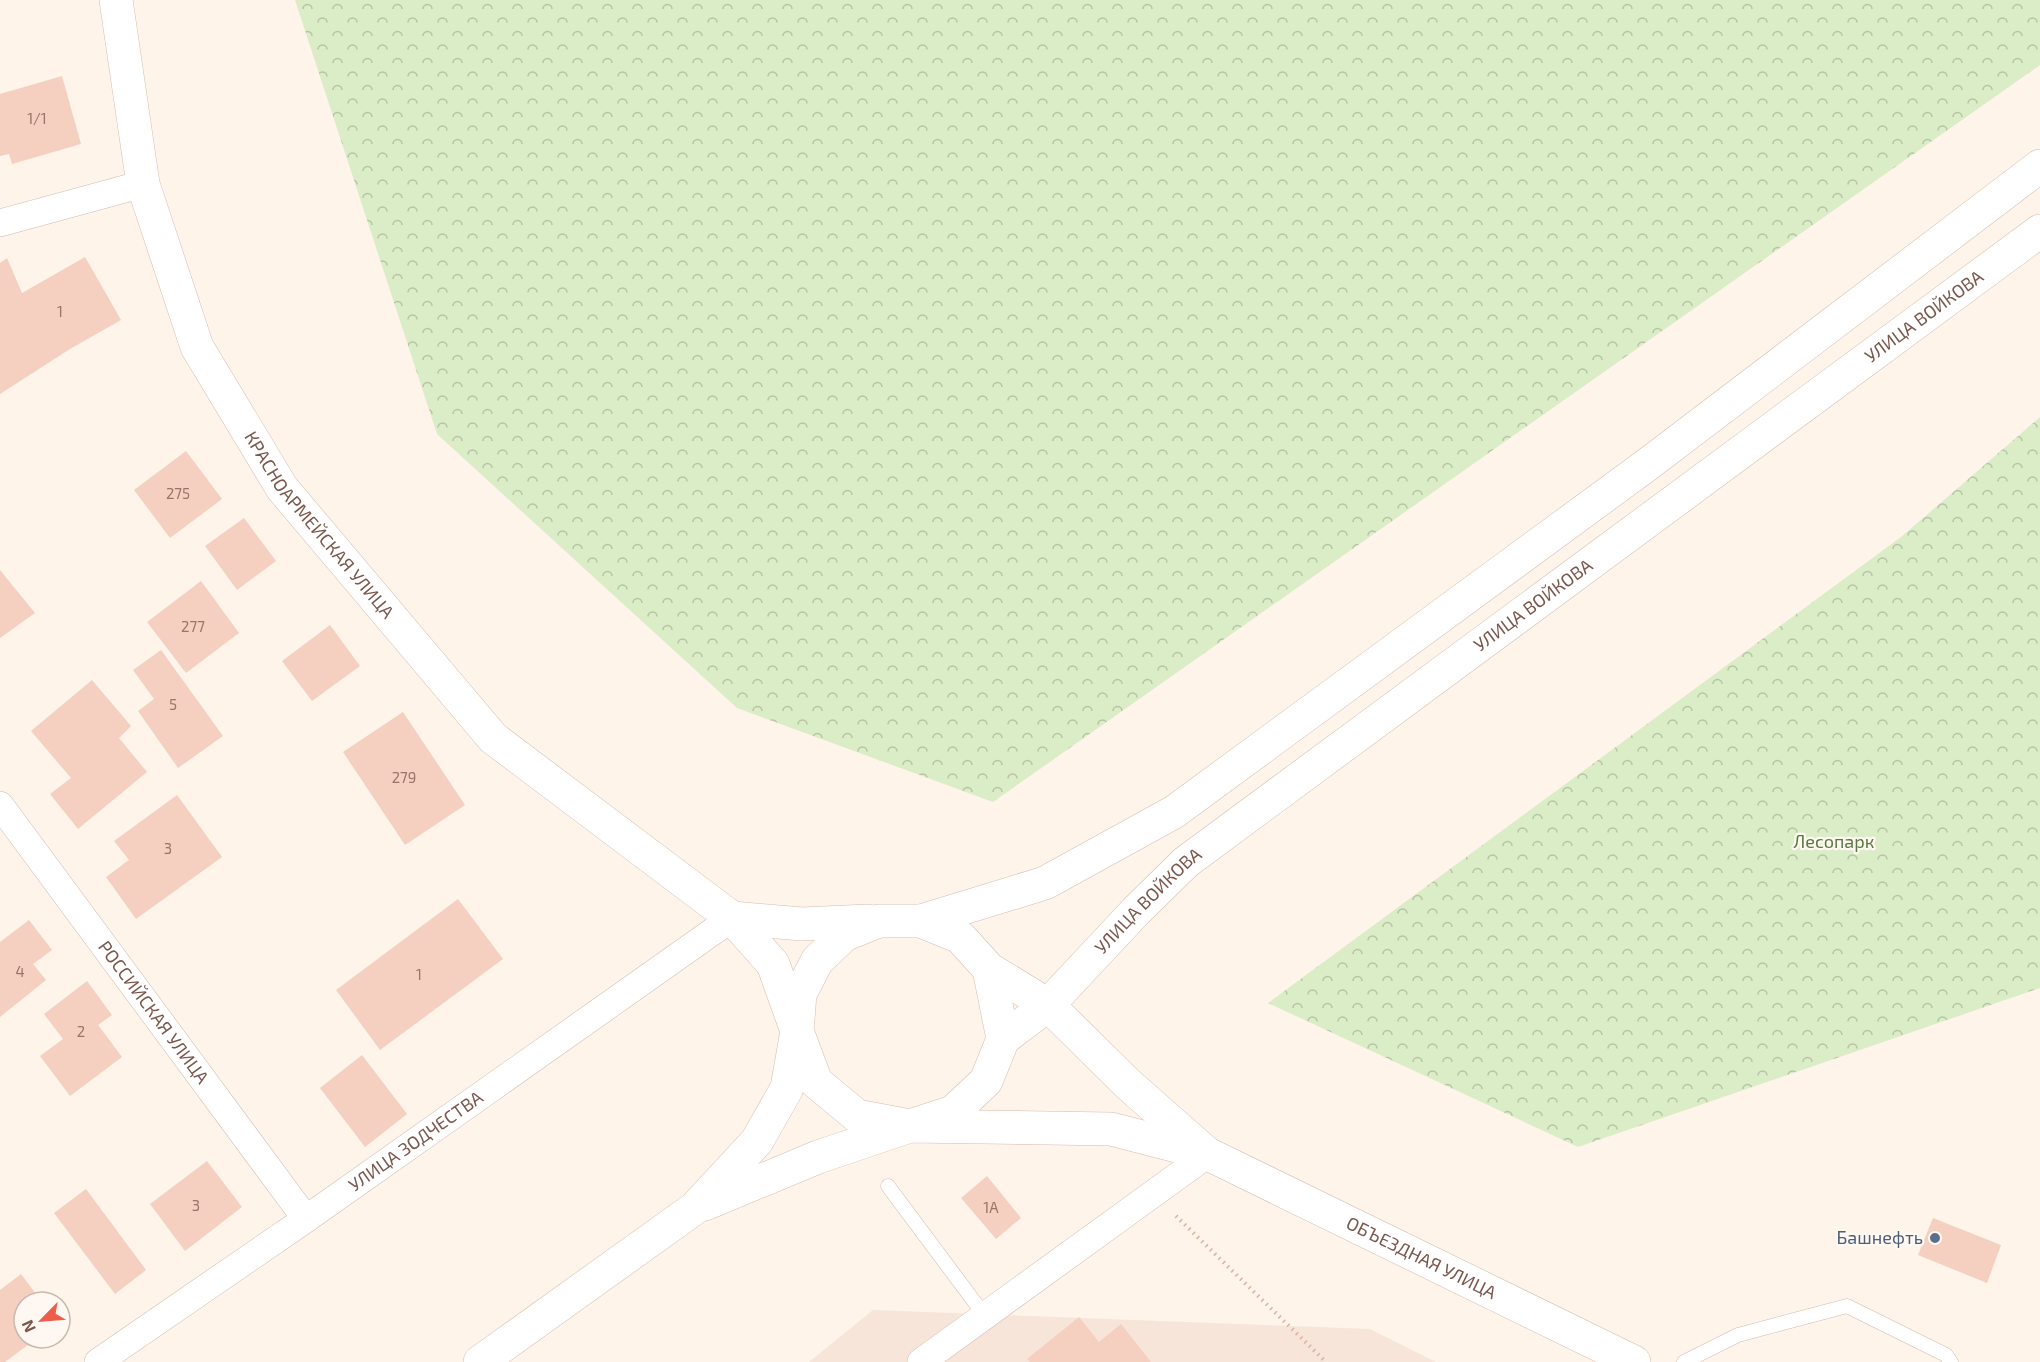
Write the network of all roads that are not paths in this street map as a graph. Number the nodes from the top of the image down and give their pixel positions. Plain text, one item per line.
1 (116, 0) edge
2 (2040, 165) edge
3 (143, 184) junction
4 (0, 223) edge
5 (2040, 231) edge
6 (0, 805) edge
7 (732, 918) junction
8 (879, 921) junction
9 (921, 921) junction
10 (989, 969) junction
11 (1048, 1005) junction
12 (798, 1031) junction
13 (1003, 1039) junction
14 (910, 1126) junction
15 (1208, 1154) junction
16 (888, 1186) dead end
17 (695, 1208) junction
18 (306, 1219) junction
19 (985, 1316) junction
20 (98, 1362) edge
21 (480, 1362) edge
22 (921, 1362) edge
23 (1634, 1362) edge
24 (1684, 1362) edge
25 (1951, 1362) edge

1 - 3 main road, КРАСНОАРМЕЙСКАЯ УЛИЦА
2 - 9 main road
3 - 4 street
3 - 7 main road, КРАСНОАРМЕЙСКАЯ УЛИЦА
5 - 11 main road, УЛИЦА ВОЙКОВА
6 - 18 street, РОССИЙСКАЯ УЛИЦА
7 - 8 main road
7 - 12 main road, КРАСНОАРМЕЙСКАЯ УЛИЦА
7 - 18 street, УЛИЦА ЗОДЧЕСТВА
8 - 9 main road
8 - 12 main road
9 - 10 main road
10 - 11 main road
10 - 13 main road
11 - 13 main road, УЛИЦА ВОЙКОВА
11 - 15 main road
12 - 14 main road
12 - 17 main road
13 - 14 main road
14 - 15 main road
14 - 17 main road
15 - 19 street
15 - 23 main road, ОБЪЕЗДНАЯ УЛИЦА
16 - 19 lane
17 - 21 main road
18 - 20 street, УЛИЦА ЗОДЧЕСТВА
19 - 22 street
24 - 25 lane

